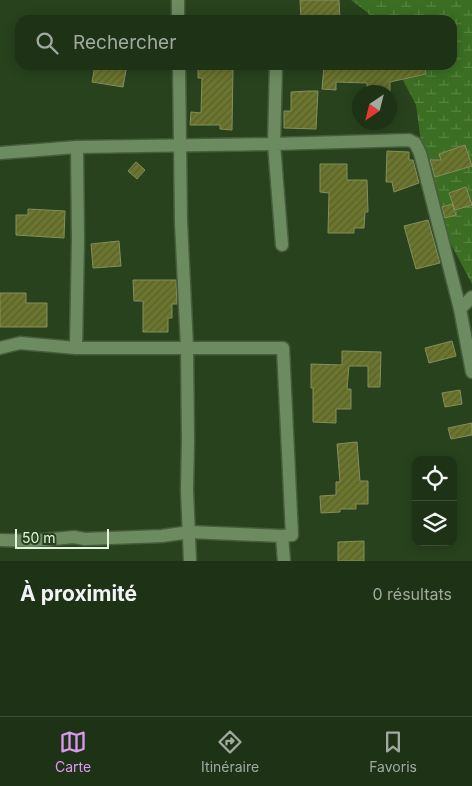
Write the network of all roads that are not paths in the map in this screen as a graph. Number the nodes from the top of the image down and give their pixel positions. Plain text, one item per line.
1 (178, 0) edge
2 (178, 15) edge
3 (179, 70) edge
4 (276, 70) edge
5 (274, 144) junction
6 (180, 146) junction
7 (77, 147) junction
8 (0, 153) edge
9 (282, 245) dead end
10 (472, 297) edge
11 (460, 309) junction
12 (186, 347) junction
13 (0, 348) edge
14 (76, 348) junction
15 (472, 372) edge
16 (190, 532) junction
17 (282, 536) junction
18 (0, 540) edge
19 (190, 561) edge
20 (284, 561) edge

1 - 2 street
3 - 6 street
4 - 5 street
5 - 6 street
5 - 9 street
5 - 11 street
6 - 7 street
6 - 12 street
7 - 8 street
7 - 14 street
10 - 11 street
11 - 15 street
12 - 14 street
12 - 16 street
12 - 17 street
13 - 14 street
16 - 17 street
16 - 18 street
16 - 19 street
17 - 20 street

